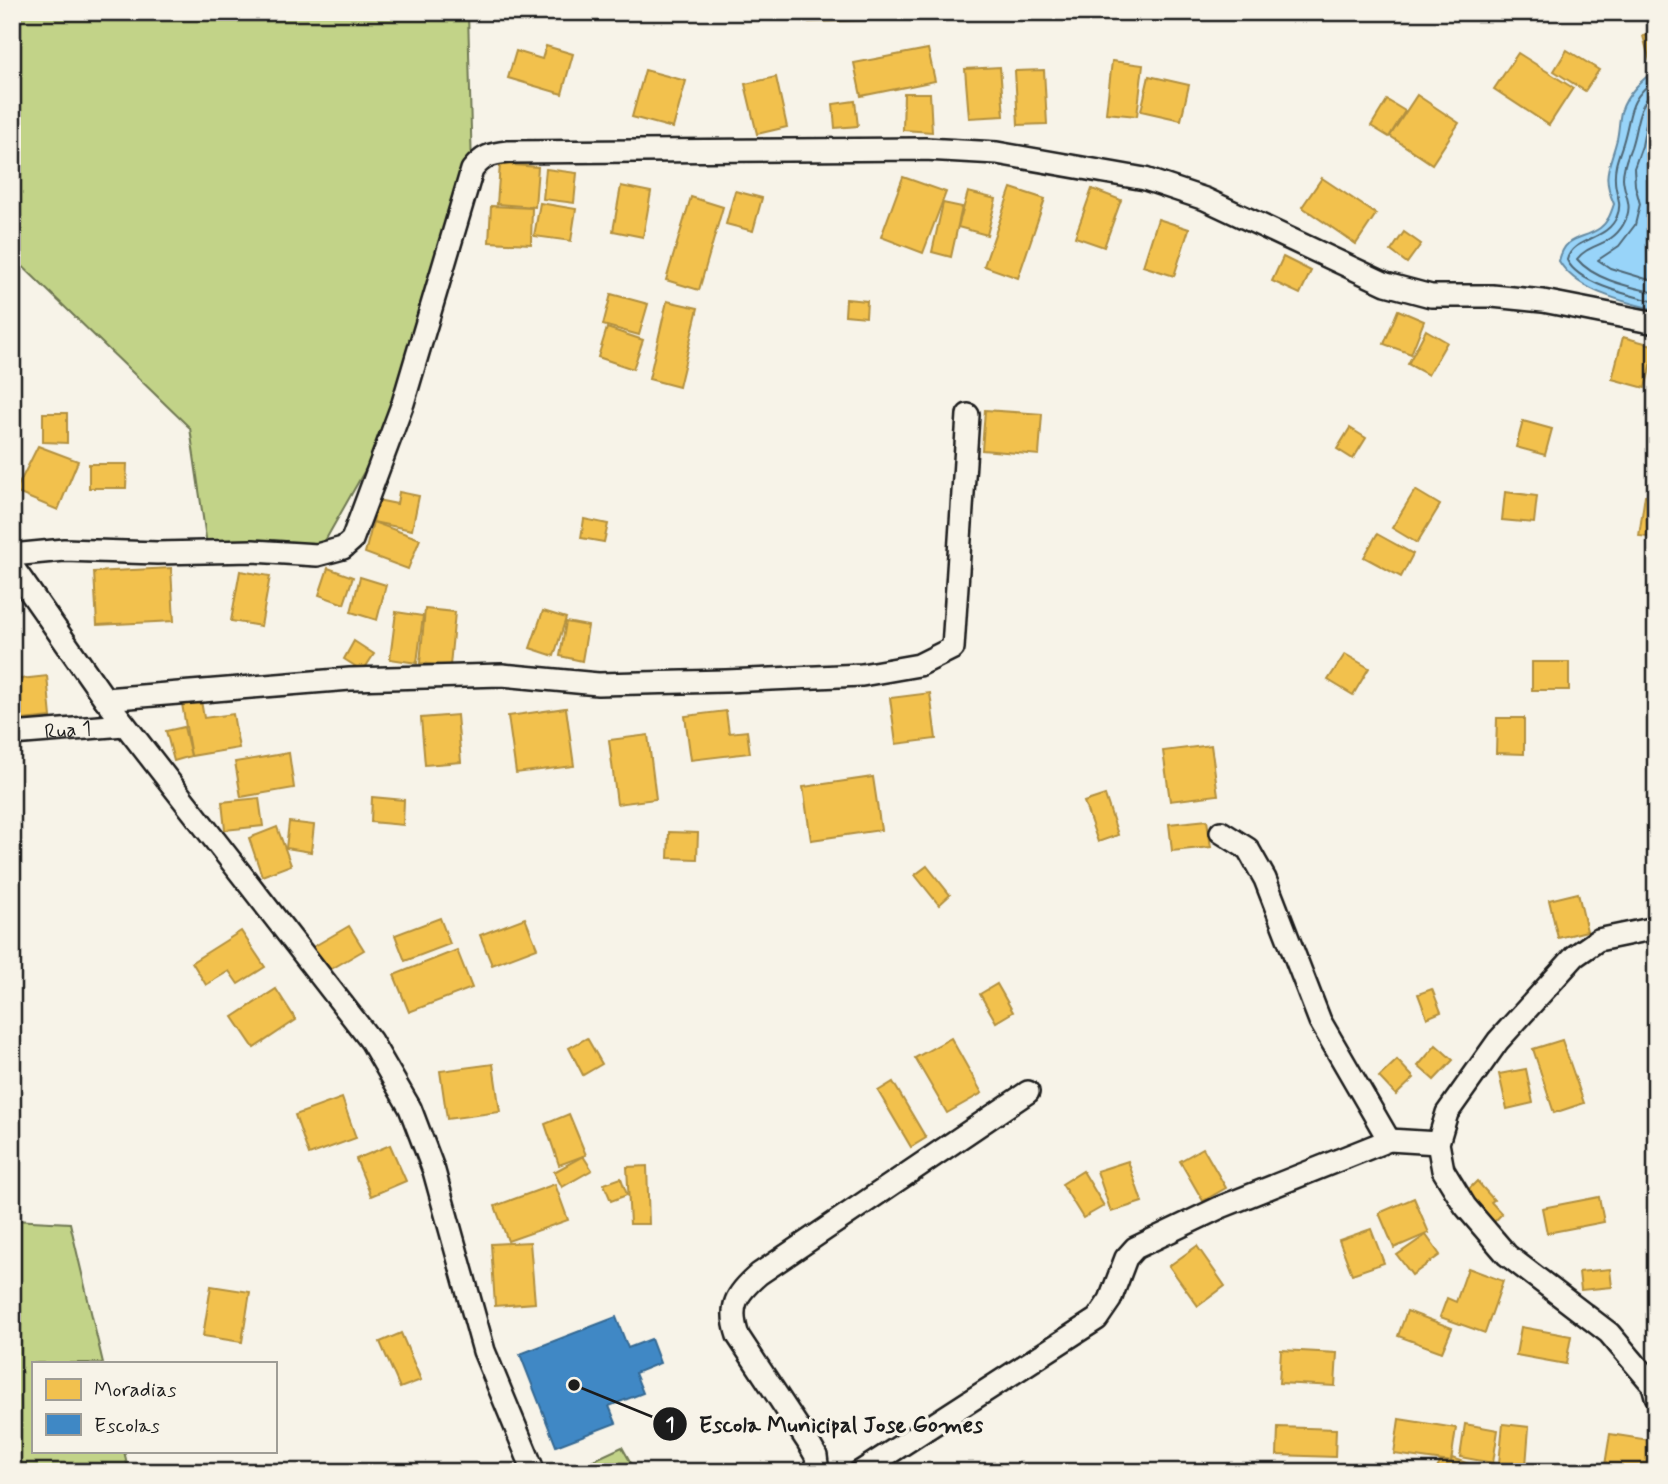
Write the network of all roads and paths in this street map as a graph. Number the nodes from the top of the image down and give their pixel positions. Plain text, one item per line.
1 (1656, 323) edge
2 (968, 415) dead end
3 (12, 555) edge
4 (12, 566) edge
5 (105, 699) junction
6 (124, 725) junction
7 (12, 734) edge
8 (1221, 832) dead end
9 (1656, 928) edge
10 (1028, 1092) dead end
11 (1389, 1140) junction
12 (1438, 1143) junction
13 (1656, 1396) edge
14 (534, 1472) edge
15 (818, 1472) edge
16 (860, 1472) edge

1 - 3 street
2 - 5 street
4 - 5 street
5 - 6 street
6 - 7 street, Rua 1
6 - 14 street
8 - 11 street
9 - 12 street
10 - 15 street
11 - 12 street
11 - 16 street
12 - 13 street

